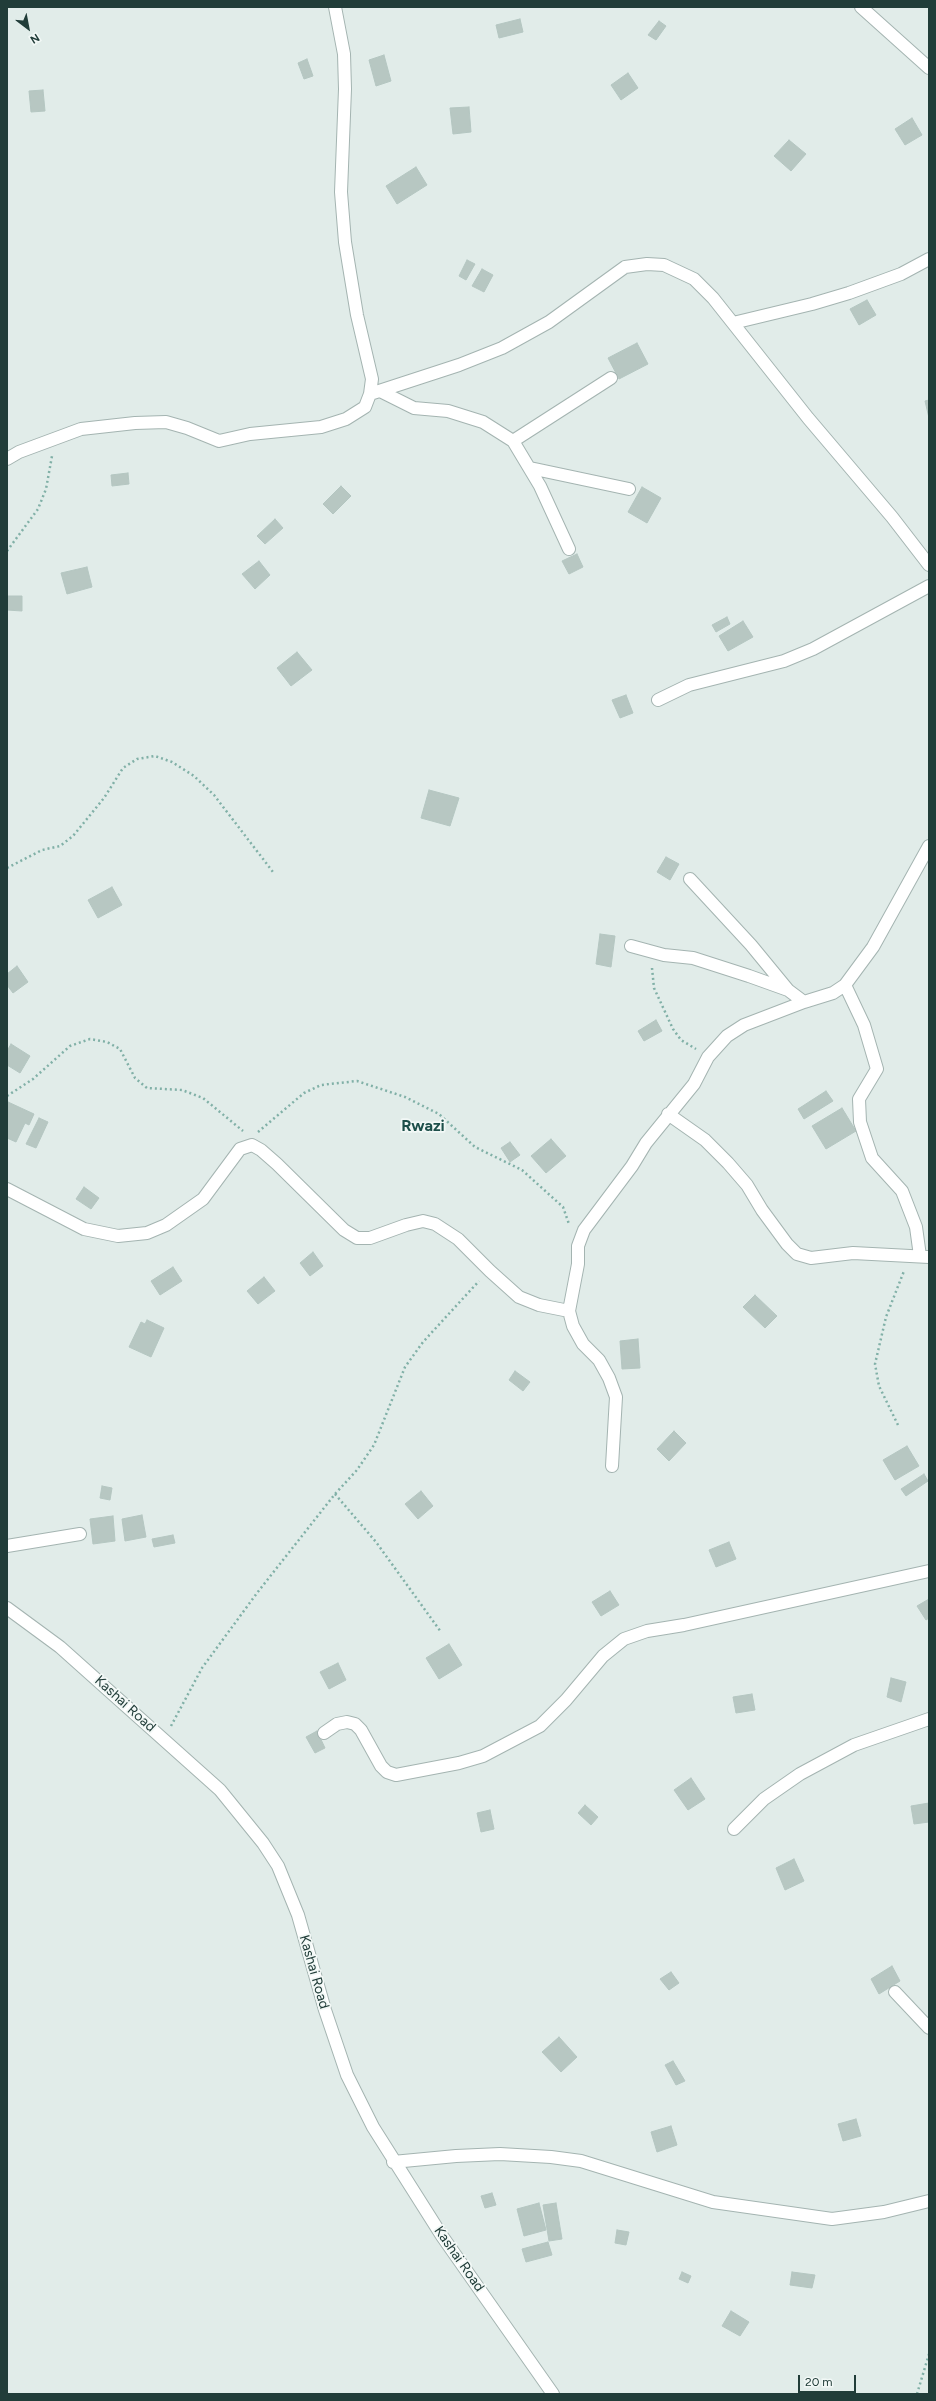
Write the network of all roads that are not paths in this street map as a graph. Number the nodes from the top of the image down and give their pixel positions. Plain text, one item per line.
1 (335, 7) edge
2 (861, 7) edge
3 (929, 68) edge
4 (929, 259) edge
5 (733, 323) junction
6 (611, 378) dead end
7 (375, 393) junction
8 (513, 441) junction
9 (7, 460) edge
10 (530, 468) junction
11 (629, 489) dead end
12 (569, 549) dead end
13 (929, 565) edge
14 (929, 586) edge
15 (658, 700) dead end
16 (929, 846) edge
17 (690, 879) dead end
18 (631, 946) dead end
19 (845, 985) junction
20 (788, 990) junction
21 (804, 1002) junction
22 (668, 1114) junction
23 (7, 1189) edge
24 (920, 1256) edge
25 (569, 1311) junction
26 (612, 1466) dead end
27 (80, 1534) dead end
28 (7, 1546) edge
29 (929, 1571) edge
30 (7, 1608) edge
31 (929, 1719) edge
32 (324, 1733) dead end
33 (734, 1829) dead end
34 (895, 1992) dead end
35 (929, 2028) edge
36 (393, 2162) junction
37 (929, 2201) edge
38 (553, 2394) edge

1 - 7 street
2 - 3 street
4 - 5 street
5 - 7 street
5 - 13 street
6 - 8 street
7 - 8 street
7 - 9 street
8 - 10 street
10 - 11 street
10 - 12 street
14 - 15 street
16 - 19 street
17 - 20 street
18 - 20 street
19 - 21 street
19 - 24 street
20 - 21 street
21 - 22 street
22 - 24 street
22 - 25 street
23 - 25 street
25 - 26 street
27 - 28 street
29 - 32 street
30 - 36 street, Kashai Road
31 - 33 street
34 - 35 street
36 - 37 street
36 - 38 street, Kashai Road

